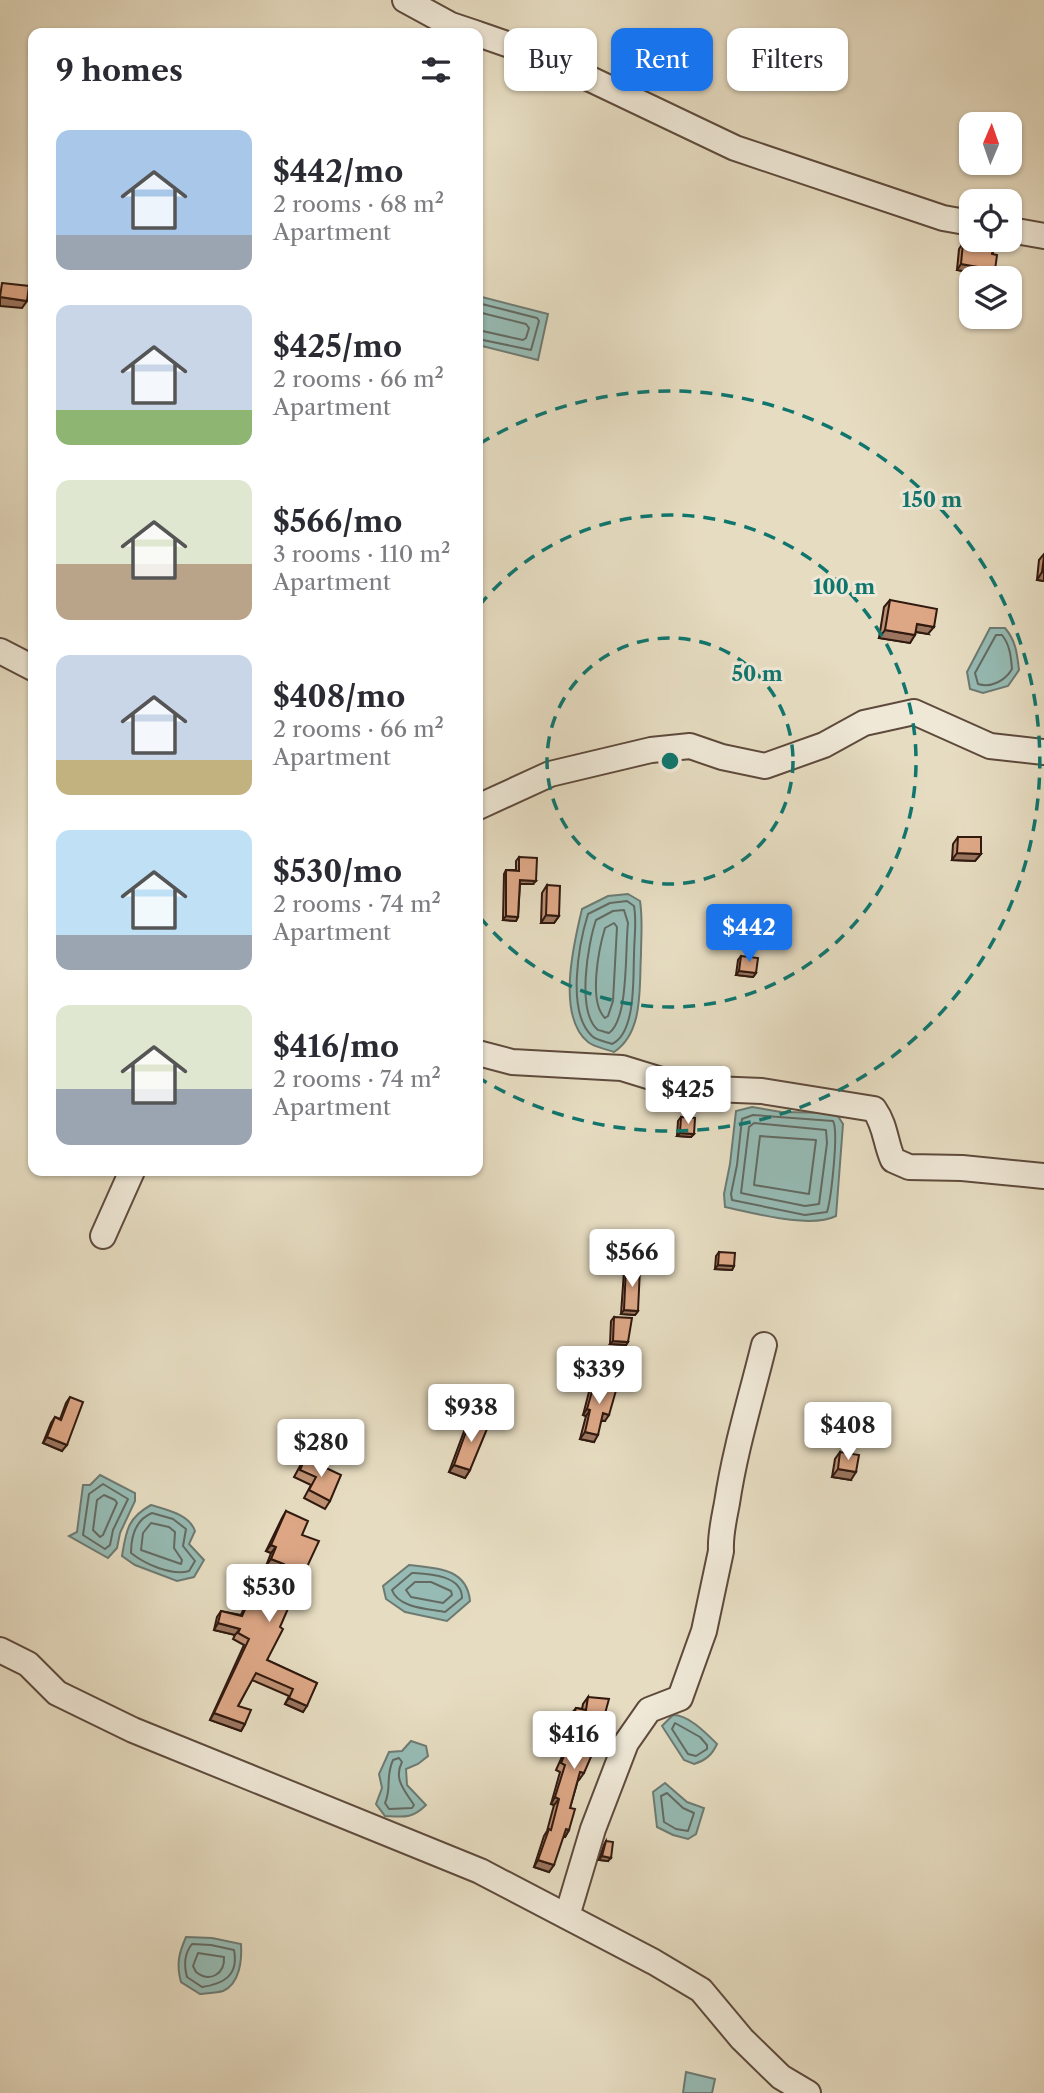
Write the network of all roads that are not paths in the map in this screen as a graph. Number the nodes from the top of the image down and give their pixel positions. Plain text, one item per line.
1 (405, 0) edge
2 (460, 28) edge
3 (483, 36) edge
4 (959, 221) edge
5 (1022, 232) edge
6 (1044, 236) edge
7 (0, 651) edge
8 (28, 665) edge
9 (1044, 752) edge
10 (483, 805) edge
11 (483, 1054) edge
12 (130, 1176) edge
13 (1044, 1176) edge
14 (103, 1236) dead end
15 (764, 1345) dead end
16 (0, 1650) edge
17 (567, 1916) junction
18 (808, 2093) edge

1 - 2 street
3 - 4 street
5 - 6 street
7 - 8 street
9 - 10 street
11 - 13 street
12 - 14 street
15 - 17 street
16 - 17 street
17 - 18 street

